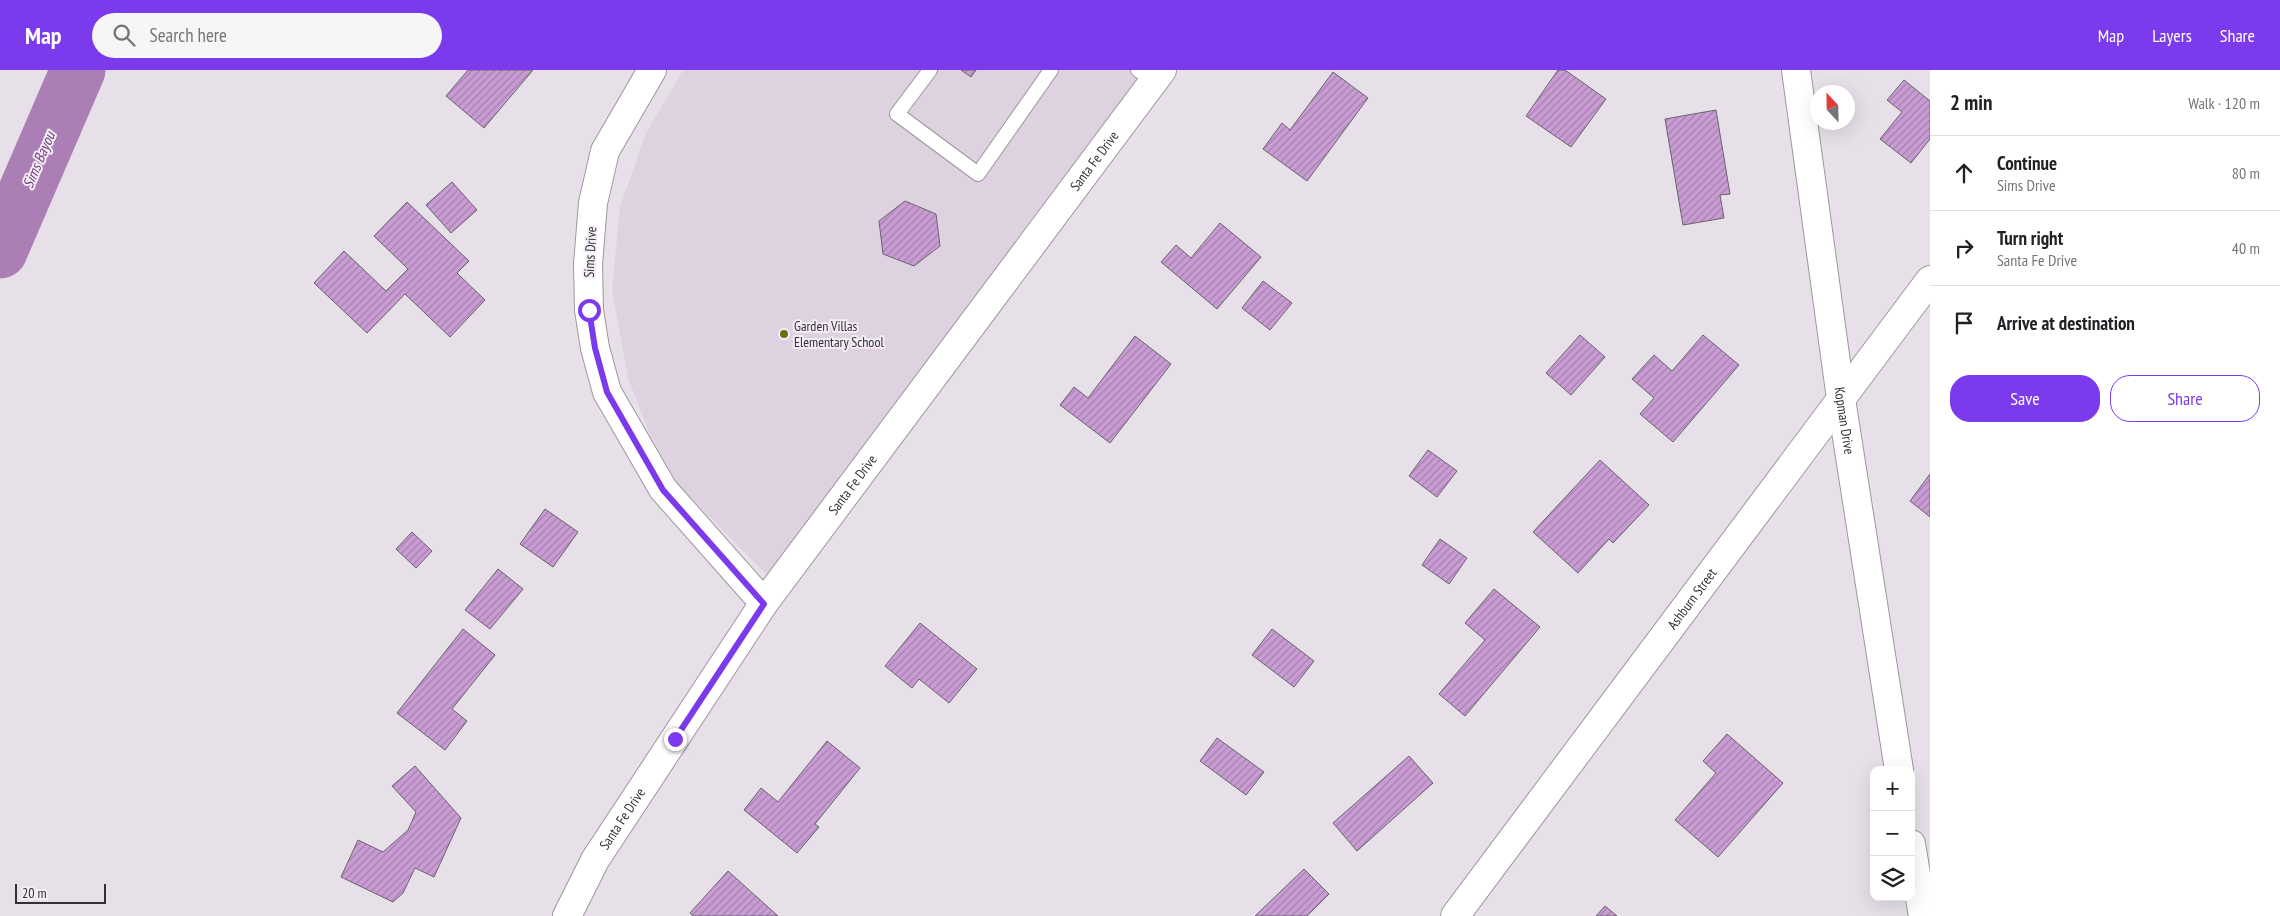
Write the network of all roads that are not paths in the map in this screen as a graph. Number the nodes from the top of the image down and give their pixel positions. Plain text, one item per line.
1 (652, 70) edge
2 (930, 70) edge
3 (1052, 70) edge
4 (1796, 70) edge
5 (1151, 74) edge
6 (1930, 280) edge
7 (1841, 399) junction
8 (764, 604) junction
9 (1899, 766) edge
10 (1913, 856) edge
11 (567, 916) edge
12 (1455, 916) edge
13 (1923, 916) edge

1 - 8 street, Sims Drive
2 - 3 lane
4 - 7 street, Kopman Drive
5 - 8 street, Santa Fe Drive
6 - 7 street, Ashburn Street
7 - 9 street, Kopman Drive
7 - 12 street, Ashburn Street
8 - 11 street, Santa Fe Drive
10 - 13 street

